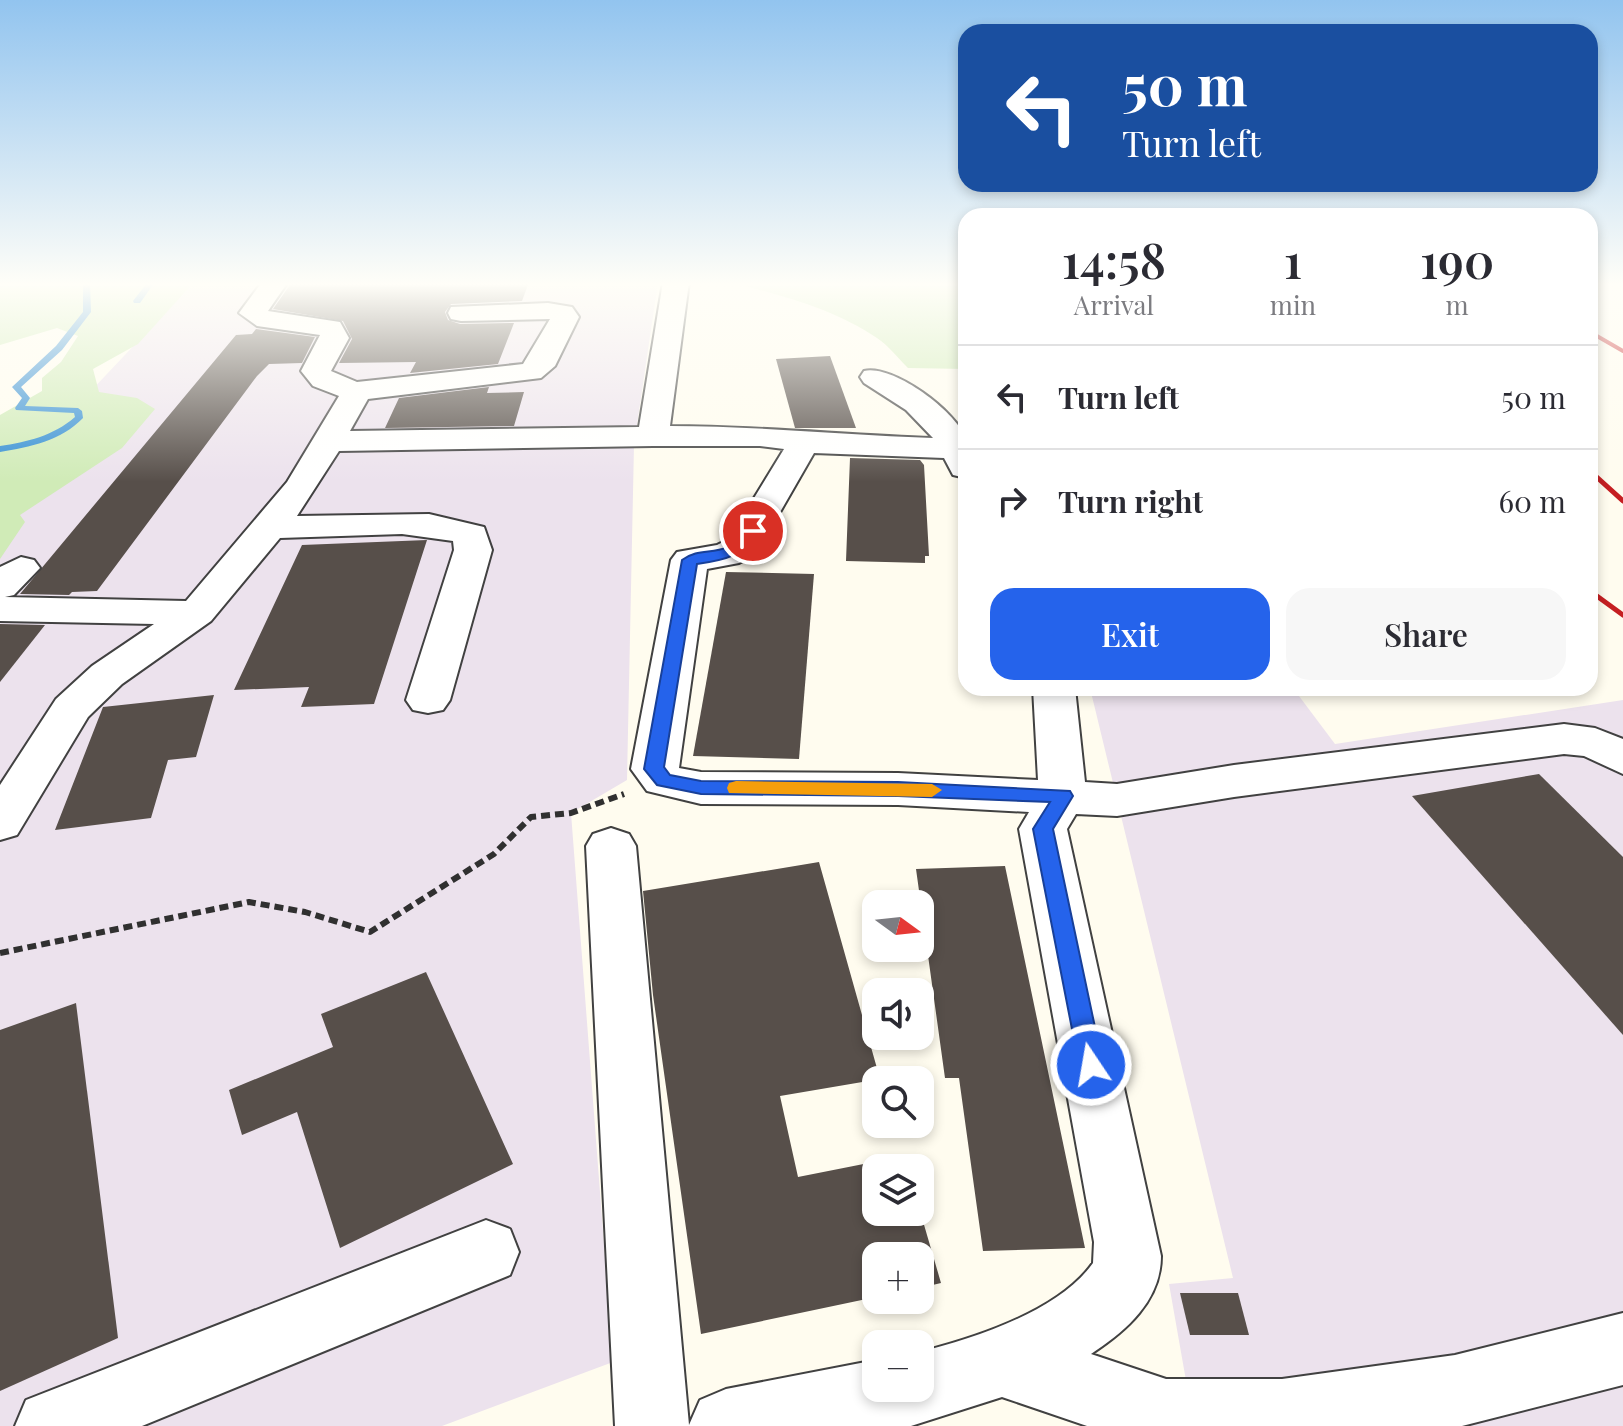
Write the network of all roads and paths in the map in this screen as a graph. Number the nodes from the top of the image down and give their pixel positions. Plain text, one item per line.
1 (329, 349) edge
2 (549, 349) edge
3 (666, 349) edge
4 (875, 377) dead end
5 (357, 391) junction
6 (653, 436) junction
7 (327, 441) junction
8 (804, 443) junction
9 (958, 453) edge
10 (958, 459) edge
11 (270, 528) junction
12 (0, 609) edge
13 (197, 613) junction
14 (1055, 696) edge
15 (428, 700) dead end
16 (1623, 759) edge
17 (664, 780) junction
18 (1063, 796) junction
19 (0, 823) edge
20 (611, 846) dead end
21 (0, 953) edge
22 (486, 1252) dead end
23 (1623, 1349) edge
24 (1005, 1362) junction
25 (934, 1385) edge
26 (862, 1399) edge
27 (1144, 1417) edge
28 (52, 1426) edge
29 (652, 1426) edge
30 (726, 1426) edge

1 - 5 street
2 - 5 street
3 - 6 street
4 - 9 street
5 - 7 street
6 - 7 street
6 - 8 street
7 - 11 street
8 - 10 street
8 - 17 street
11 - 13 street
11 - 15 street
12 - 13 street
13 - 19 street
14 - 18 street
16 - 18 street
17 - 18 street
17 - 21 path
18 - 24 street
20 - 29 street
22 - 28 street
23 - 27 street
24 - 25 street
24 - 27 street
26 - 30 street

